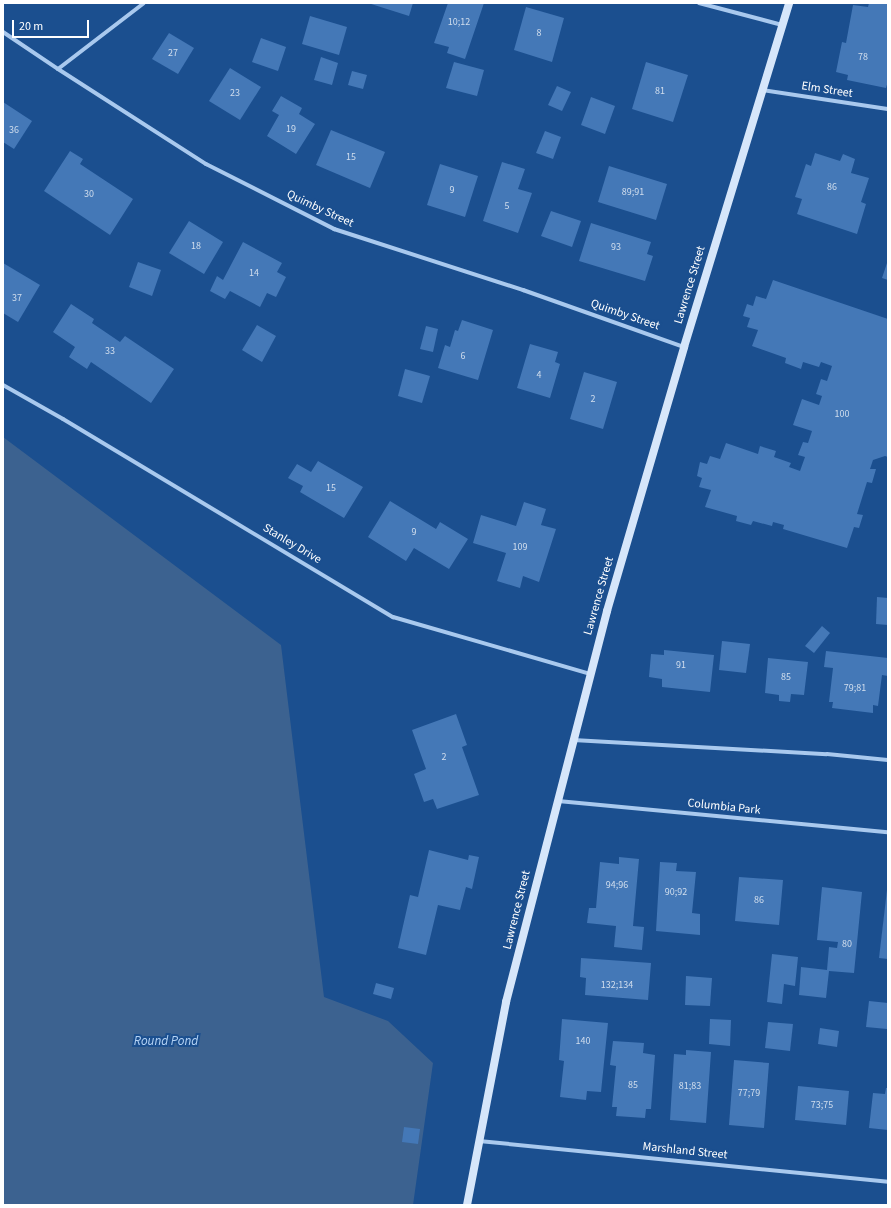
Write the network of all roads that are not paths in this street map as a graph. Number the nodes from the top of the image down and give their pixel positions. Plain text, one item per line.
1 (144, 3) edge
2 (699, 3) edge
3 (789, 3) edge
4 (782, 25) junction
5 (3, 32) edge
6 (58, 70) junction
7 (762, 90) junction
8 (888, 109) edge
9 (684, 347) junction
10 (3, 385) edge
11 (590, 674) junction
12 (573, 740) junction
13 (888, 760) edge
14 (557, 801) junction
15 (888, 832) edge
16 (479, 1141) junction
17 (888, 1182) edge
18 (467, 1205) edge

1 - 6 street
2 - 4 street
3 - 4 street, Lawrence Street
4 - 7 street, Lawrence Street
5 - 6 street, Quimby Street
6 - 9 street, Quimby Street
7 - 8 street, Elm Street
7 - 9 street, Lawrence Street
9 - 11 street, Lawrence Street
10 - 11 street, Stanley Drive
11 - 12 street, Lawrence Street
12 - 13 street
12 - 14 street, Lawrence Street
14 - 15 street, Columbia Park
14 - 16 street, Lawrence Street
16 - 17 street, Marshland Street
16 - 18 street, Lawrence Street

